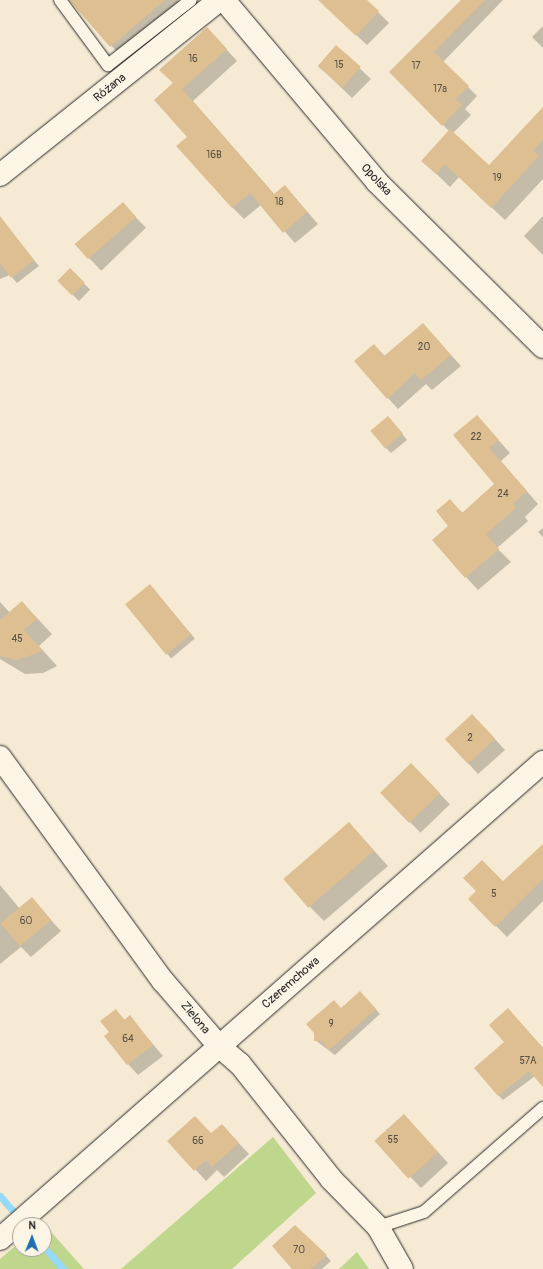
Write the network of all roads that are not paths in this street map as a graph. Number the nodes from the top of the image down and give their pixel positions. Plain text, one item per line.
1 (60, 0) edge
2 (191, 0) edge
3 (219, 0) edge
4 (224, 0) edge
5 (0, 175) edge
6 (543, 347) edge
7 (0, 757) edge
8 (543, 762) edge
9 (219, 1046) junction
10 (543, 1108) edge
11 (378, 1227) junction
12 (3, 1237) edge
13 (402, 1269) edge

1 - 2 lane
3 - 5 street, Różana
4 - 6 street, Opolska
7 - 9 street, Zielona
8 - 9 street, Czeremchowa
9 - 11 street, Zielona
9 - 12 street, Czeremchowa
10 - 11 lane
11 - 13 street, Zielona

